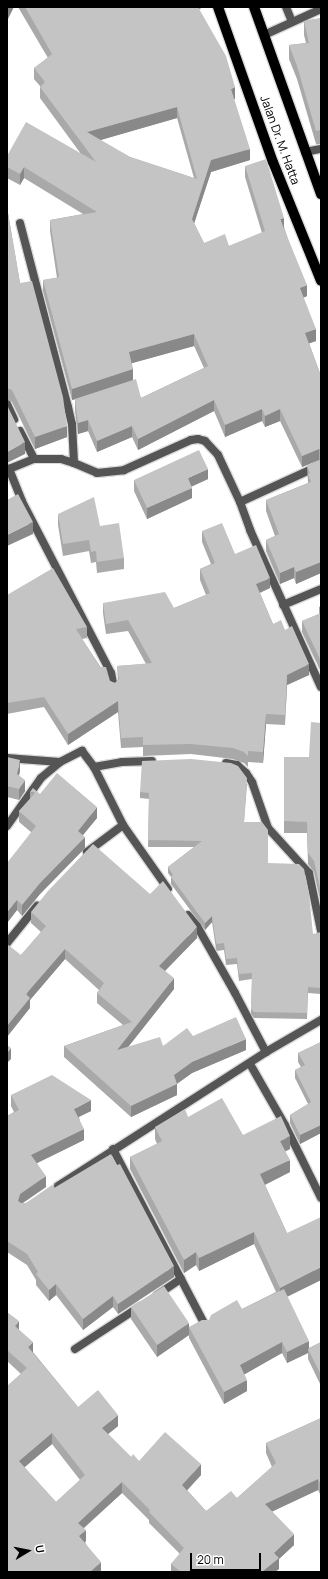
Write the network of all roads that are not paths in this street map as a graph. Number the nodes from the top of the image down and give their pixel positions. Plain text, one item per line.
1 (218, 7) edge
2 (254, 7) edge
3 (286, 7) edge
4 (321, 9) edge
5 (292, 22) junction
6 (264, 35) junction
7 (321, 148) edge
8 (305, 152) junction
9 (321, 194) edge
10 (20, 223) dead end
11 (321, 281) edge
12 (7, 404) edge
13 (34, 459) junction
14 (74, 463) junction
15 (321, 465) edge
16 (8, 469) edge
17 (240, 502) junction
18 (321, 589) edge
19 (283, 605) junction
20 (321, 687) edge
21 (114, 688) edge
22 (7, 758) edge
23 (160, 761) edge
24 (60, 762) junction
25 (218, 763) edge
26 (94, 767) junction
27 (123, 825) junction
28 (7, 826) edge
29 (83, 856) edge
30 (174, 897) edge
31 (44, 898) edge
32 (183, 909) edge
33 (321, 931) edge
34 (7, 943) edge
35 (321, 1020) edge
36 (266, 1052) junction
37 (250, 1064) junction
38 (113, 1149) junction
39 (49, 1192) edge
40 (321, 1198) edge
41 (181, 1279) junction
42 (206, 1327) edge
43 (75, 1349) dead end

1 - 11 main road, Jalan Dr. M. Hatta
2 - 6 main road, Jalan Dr. M. Hatta
3 - 5 street
4 - 5 street
5 - 6 street
6 - 8 main road, Jalan Dr. M. Hatta
7 - 8 street
8 - 9 main road, Jalan Dr. M. Hatta
10 - 14 street
12 - 13 street
13 - 14 street
13 - 16 street
14 - 17 street
15 - 17 street
16 - 21 street
17 - 19 street
18 - 19 street
19 - 20 street
22 - 24 street
23 - 26 street
24 - 26 street
24 - 28 street
25 - 33 street
26 - 27 street
27 - 29 street
27 - 30 street
31 - 34 street
32 - 36 street
35 - 36 street
36 - 37 street
37 - 38 street
37 - 40 street
38 - 39 street
38 - 41 street
41 - 42 street
41 - 43 street

